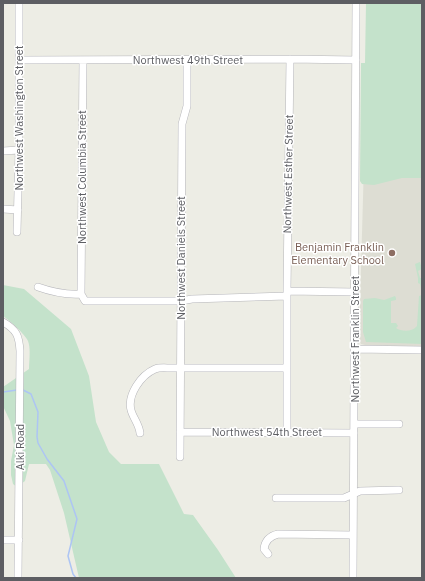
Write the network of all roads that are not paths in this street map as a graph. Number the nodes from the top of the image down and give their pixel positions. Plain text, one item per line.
1 (20, 3) edge
2 (356, 3) edge
3 (290, 59) junction
4 (20, 60) junction
5 (83, 60) junction
6 (187, 60) junction
7 (356, 60) junction
8 (19, 150) junction
9 (3, 151) edge
10 (3, 209) edge
11 (18, 210) junction
12 (17, 232) dead end
13 (38, 287) dead end
14 (355, 292) junction
15 (287, 293) junction
16 (81, 294) junction
17 (181, 301) junction
18 (3, 322) edge
19 (355, 350) junction
20 (422, 350) edge
21 (180, 368) junction
22 (288, 368) junction
23 (354, 424) junction
24 (399, 424) dead end
25 (180, 432) junction
26 (140, 433) dead end
27 (287, 433) junction
28 (354, 433) junction
29 (180, 457) dead end
30 (399, 490) dead end
31 (354, 493) junction
32 (276, 498) dead end
33 (354, 535) junction
34 (3, 540) edge
35 (19, 540) junction
36 (268, 554) dead end
37 (18, 578) edge
38 (354, 578) edge

1 - 4 street, Northwest Washington Street
2 - 7 street, Northwest Franklin Street
3 - 6 street, Northwest 49th Street
3 - 7 street, Northwest 49th Street
3 - 15 street, Northwest Esther Street
4 - 5 street, Northwest 49th Street
4 - 8 street, Northwest Washington Street
5 - 6 street, Northwest 49th Street
5 - 16 street, Northwest Columbia Street
6 - 17 street, Northwest Daniels Street
7 - 14 street, Northwest Franklin Street
8 - 9 street
8 - 11 street, Northwest Washington Street
10 - 11 street
11 - 12 street, Northwest Washington Street
13 - 16 street
14 - 15 street
14 - 19 street, Northwest Franklin Street
15 - 17 street
15 - 22 street, Northwest Esther Street
16 - 17 street
17 - 21 street, Northwest Daniels Street
18 - 35 street, Alki Road
19 - 20 street
19 - 23 street, Northwest Franklin Street
21 - 22 street
21 - 25 street, Northwest Daniels Street
21 - 26 street
22 - 27 street, Northwest Esther Street
23 - 24 street
23 - 28 street, Northwest Franklin Street
25 - 27 street, Northwest 54th Street
25 - 29 street, Northwest Daniels Street
27 - 28 street, Northwest 54th Street
28 - 31 street, Northwest Franklin Street
30 - 31 street
31 - 32 street
31 - 33 street, Northwest Franklin Street
33 - 36 street
33 - 38 street, Northwest Franklin Street
34 - 35 street
35 - 37 street, Alki Road

